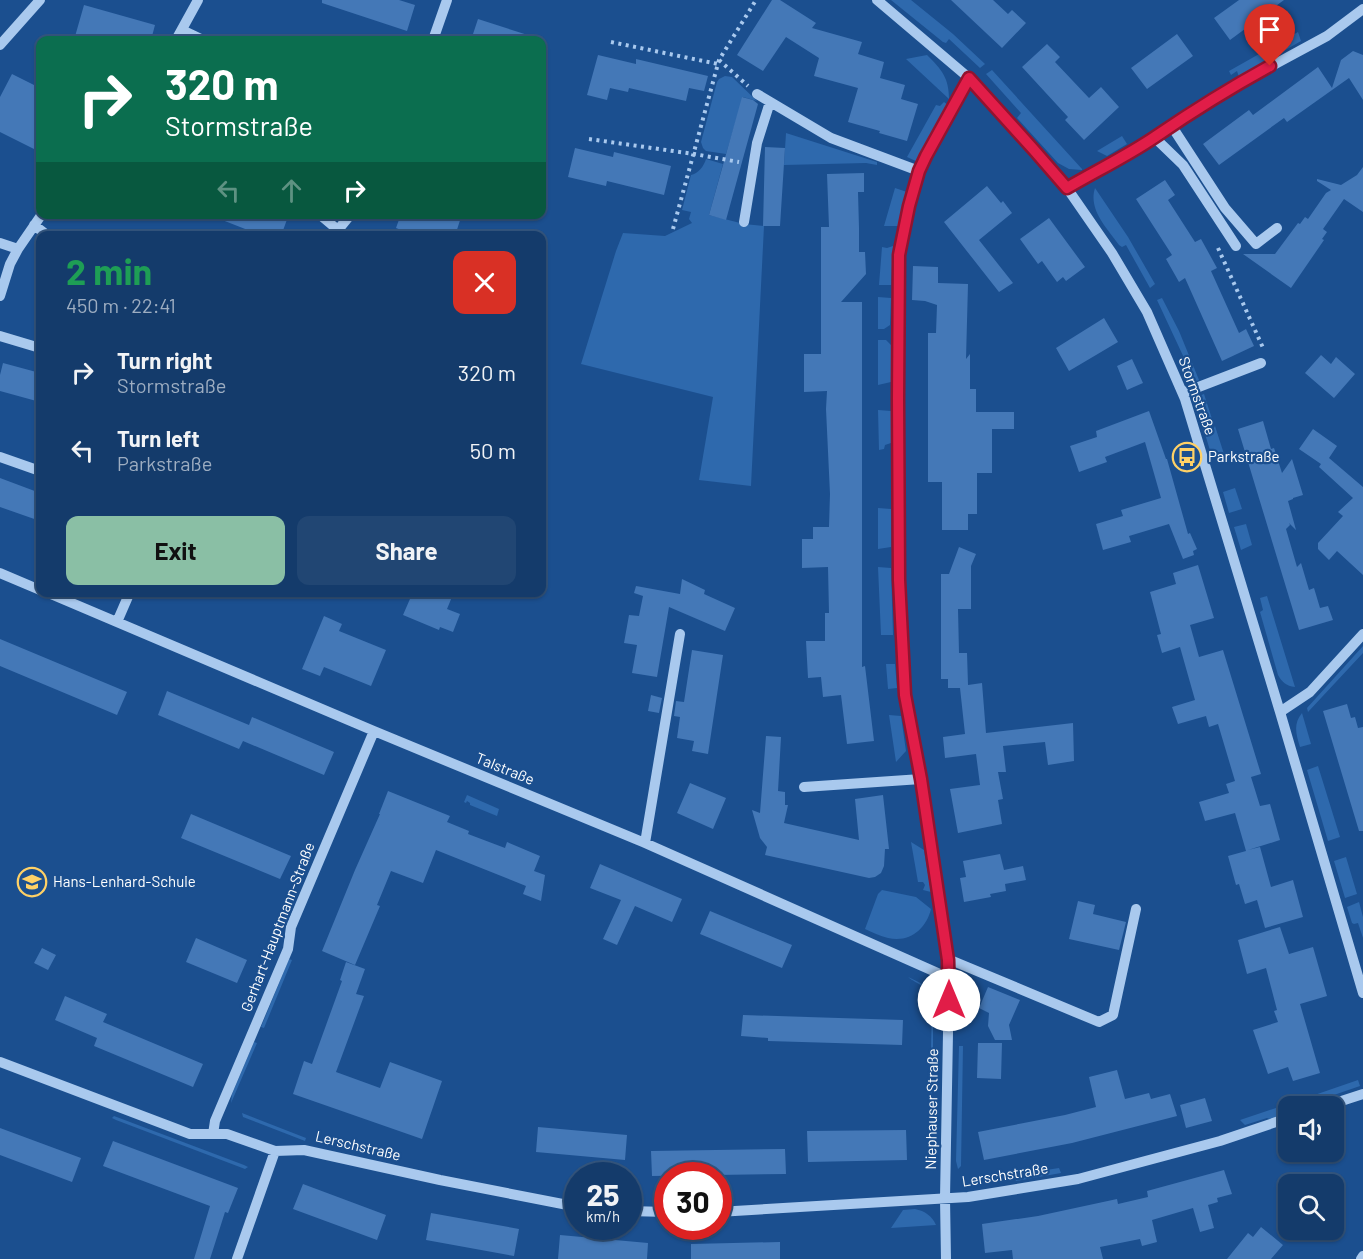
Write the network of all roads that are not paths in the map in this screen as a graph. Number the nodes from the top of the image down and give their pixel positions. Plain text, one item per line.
1 (40, 0) edge
2 (198, 0) edge
3 (447, 0) edge
4 (878, 0) edge
5 (1363, 9) edge
6 (182, 30) junction
7 (178, 36) edge
8 (194, 36) edge
9 (434, 36) edge
10 (0, 45) edge
11 (969, 78) junction
12 (757, 94) road end
13 (770, 102) junction
14 (1171, 125) junction
15 (1154, 137) junction
16 (919, 171) junction
17 (1067, 188) junction
18 (38, 219) edge
19 (323, 219) edge
20 (347, 219) edge
21 (744, 222) dead end
22 (34, 225) junction
23 (1277, 228) dead end
24 (42, 231) edge
25 (333, 231) edge
26 (337, 231) edge
27 (0, 243) edge
28 (1234, 243) road end
29 (18, 249) junction
30 (0, 296) edge
31 (0, 336) edge
32 (36, 347) edge
33 (1259, 358) road end
34 (1182, 393) junction
35 (0, 457) edge
36 (36, 470) edge
37 (0, 573) edge
38 (36, 588) edge
39 (58, 597) edge
40 (128, 597) edge
41 (117, 622) junction
42 (680, 633) dead end
43 (1363, 634) edge
44 (1280, 712) junction
45 (374, 731) junction
46 (921, 779) junction
47 (804, 787) dead end
48 (645, 843) junction
49 (1136, 909) dead end
50 (948, 960) junction
51 (949, 978) junction
52 (1363, 993) edge
53 (0, 1062) edge
54 (1363, 1094) edge
55 (1344, 1100) edge
56 (1278, 1121) edge
57 (213, 1134) junction
58 (275, 1151) junction
59 (945, 1198) junction
60 (564, 1204) edge
61 (732, 1211) edge
62 (237, 1259) edge
63 (946, 1259) edge

1 - 10 street
2 - 6 street
3 - 9 street
4 - 11 street, Stormstraße
5 - 14 street
6 - 7 street
6 - 8 street
11 - 16 street, Niephauser Straße
11 - 17 street, Stormstraße
12 - 13 street
13 - 16 street
13 - 21 street
14 - 15 street
14 - 23 street
15 - 17 street
15 - 28 street
16 - 46 street, Niephauser Straße
17 - 34 street, Stormstraße
18 - 22 street
19 - 25 street
20 - 26 street
22 - 24 street
22 - 29 street
27 - 29 street
29 - 30 street
31 - 32 street
33 - 34 street
34 - 44 street, Stormstraße
35 - 36 street
37 - 38 street
39 - 41 street, Talstraße
40 - 41 street
41 - 45 street, Talstraße
42 - 48 street
43 - 44 street
44 - 52 street, Stormstraße
45 - 48 street, Talstraße
45 - 57 street, Gerhart-Hauptmann-Straße
46 - 47 street
46 - 50 street, Niephauser Straße
48 - 51 street, Talstraße
49 - 50 street
50 - 51 street, Niephauser Straße
51 - 59 street, Niephauser Straße
53 - 57 street, Lerschstraße
54 - 55 street
56 - 59 street, Lerschstraße
57 - 58 street, Lerschstraße
58 - 60 street, Lerschstraße
58 - 62 street
59 - 61 street, Lerschstraße
59 - 63 street, Niephauser Straße

